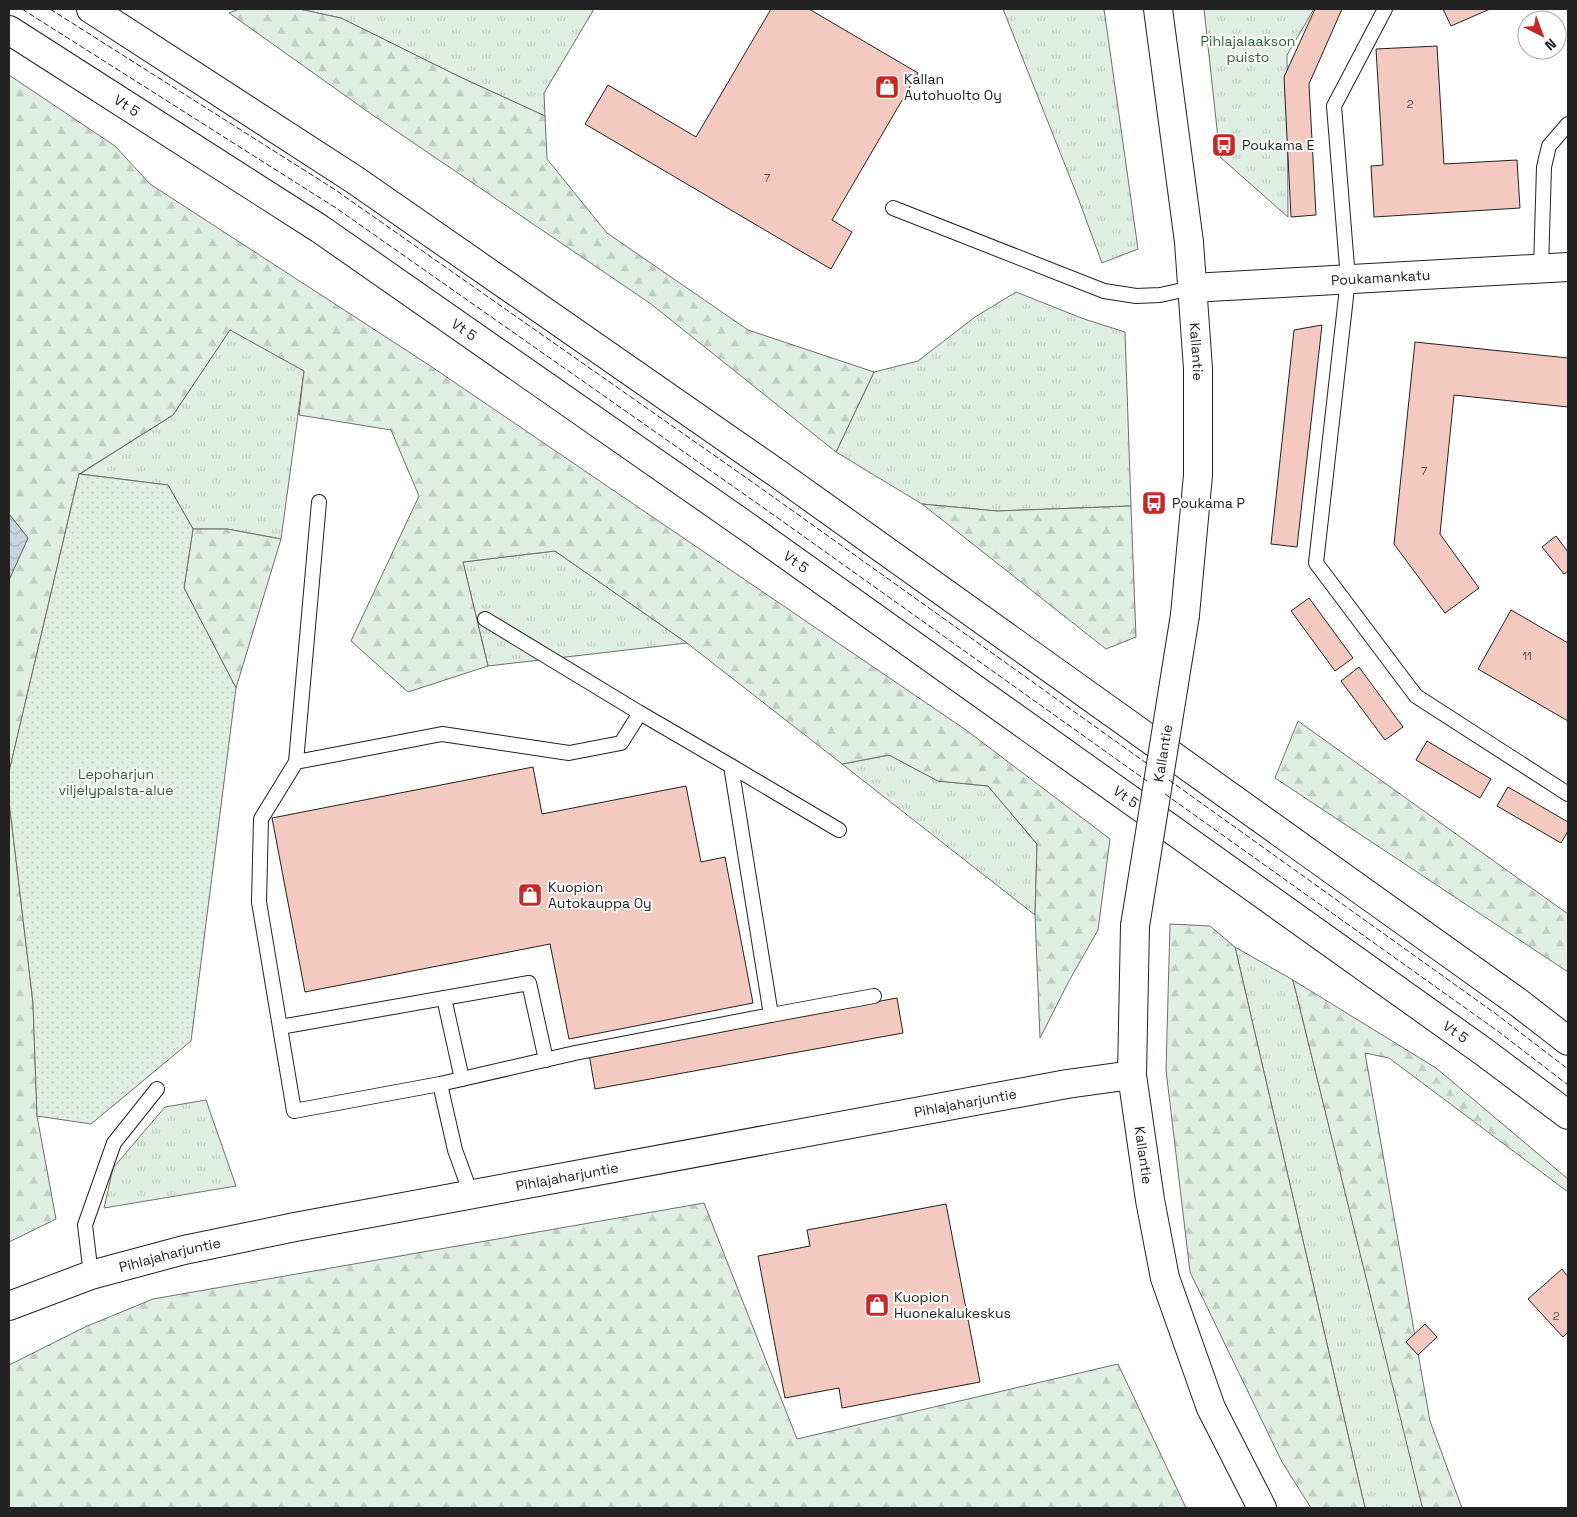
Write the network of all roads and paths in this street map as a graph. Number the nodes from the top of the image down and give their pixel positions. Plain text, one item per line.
1 (91, 9) edge
2 (1158, 9) edge
3 (1385, 9) edge
4 (9, 30) edge
5 (1568, 124) edge
6 (893, 208) dead end
7 (1568, 267) edge
8 (1541, 269) junction
9 (1348, 280) junction
10 (1192, 288) junction
11 (319, 502) dead end
12 (485, 619) dead end
13 (640, 713) junction
14 (296, 762) junction
15 (731, 766) junction
16 (1568, 794) edge
17 (839, 830) dead end
18 (874, 996) dead end
19 (444, 998) junction
20 (771, 1015) junction
21 (280, 1027) junction
22 (1568, 1041) edge
23 (546, 1060) junction
24 (1132, 1075) junction
25 (462, 1079) junction
26 (440, 1084) junction
27 (157, 1089) dead end
28 (1568, 1116) edge
29 (471, 1194) junction
30 (91, 1275) junction
31 (9, 1306) edge
32 (1262, 1508) edge

1 - 22 main road
2 - 10 main road, Kallantie
3 - 9 lane
4 - 28 main road, Vt 5
5 - 8 lane
6 - 10 lane
7 - 8 main road, Poukamankatu
8 - 9 main road, Poukamankatu
9 - 10 main road, Poukamankatu
9 - 16 lane
10 - 24 main road, Kallantie, bridge
11 - 14 lane
12 - 13 lane
13 - 14 lane
13 - 15 lane
14 - 21 lane
15 - 17 lane
15 - 20 lane
18 - 20 lane
19 - 21 lane
19 - 23 lane
19 - 25 lane
20 - 23 lane
21 - 26 lane
23 - 25 lane
24 - 29 main road, Pihlajaharjuntie
24 - 32 main road, Kallantie
25 - 26 lane
26 - 29 lane
27 - 30 lane
29 - 30 main road, Pihlajaharjuntie
30 - 31 main road, Pihlajaharjuntie

